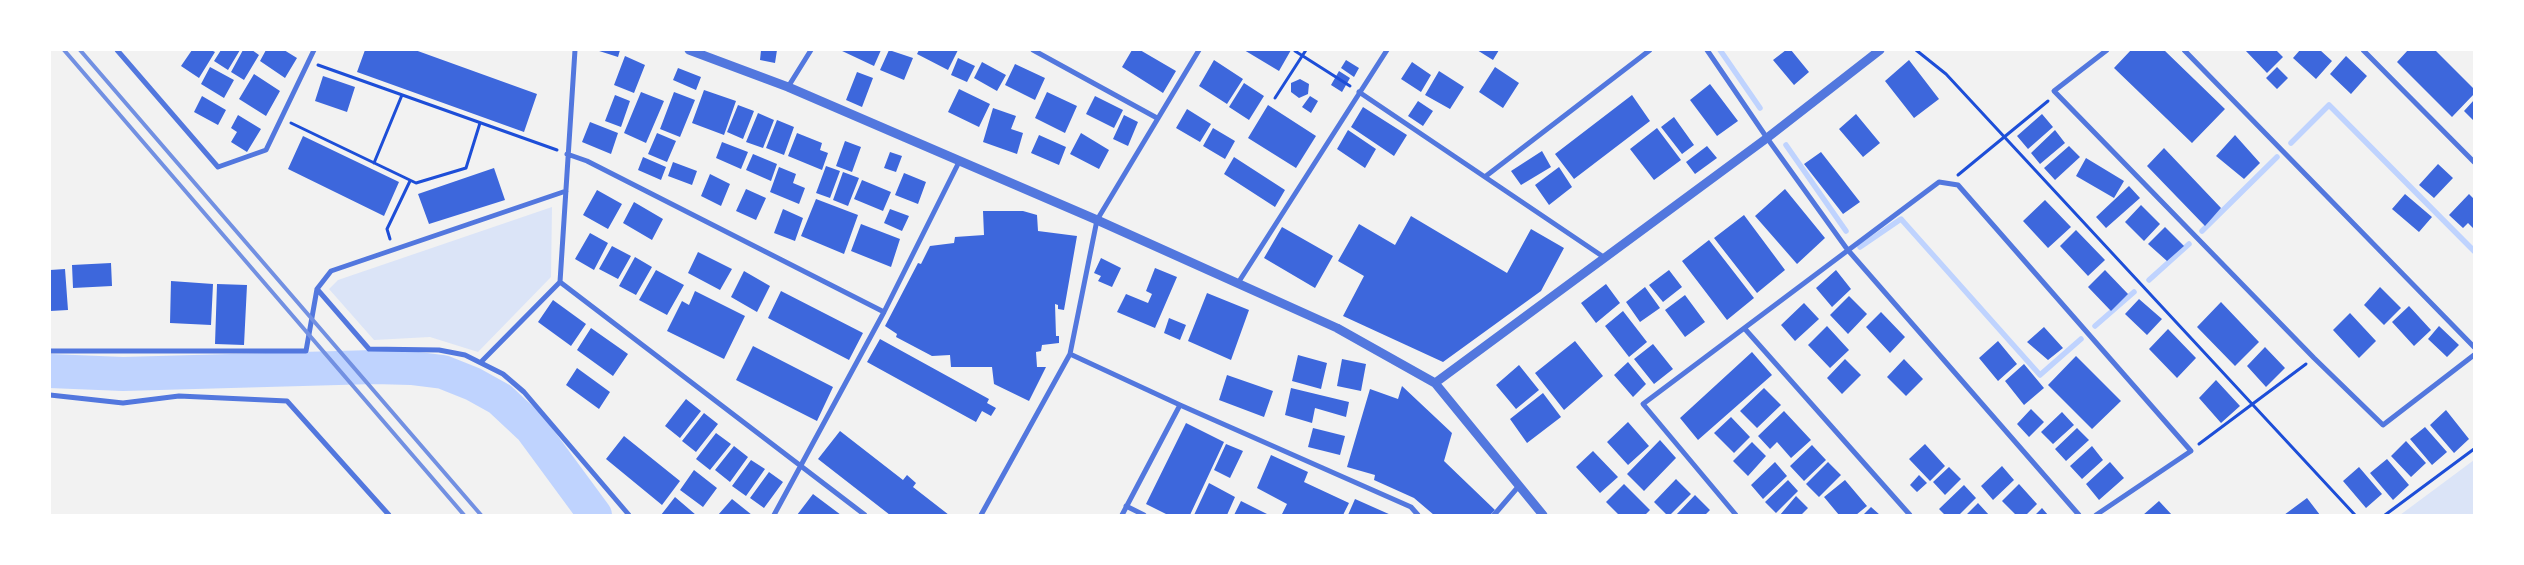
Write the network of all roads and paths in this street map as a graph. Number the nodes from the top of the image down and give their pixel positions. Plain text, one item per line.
1 (116, 50) edge
2 (314, 50) edge
3 (575, 50) edge
4 (689, 50) edge
5 (811, 50) edge
6 (1199, 50) edge
7 (1306, 50) edge
8 (1387, 50) edge
9 (1650, 50) edge
10 (1707, 50) edge
11 (1880, 50) edge
12 (1916, 50) edge
13 (2107, 50) edge
14 (2184, 50) edge
15 (2363, 50) edge
16 (1037, 51) edge
17 (1295, 51) dead end
18 (1302, 56) junction
19 (308, 62) junction
20 (788, 86) junction
21 (1359, 92) junction
22 (2057, 93) junction
23 (402, 95) junction
24 (1274, 98) dead end
25 (281, 118) junction
26 (1157, 118) junction
27 (480, 123) junction
28 (2003, 137) junction
29 (1767, 138) junction
30 (567, 154) junction
31 (959, 162) junction
32 (2474, 162) edge
33 (374, 163) junction
34 (1486, 176) junction
35 (410, 180) junction
36 (1948, 183) junction
37 (566, 191) junction
38 (1097, 220) junction
39 (1847, 249) junction
40 (393, 250) junction
41 (1605, 258) junction
42 (560, 282) junction
43 (1238, 283) junction
44 (317, 289) junction
45 (884, 312) junction
46 (1745, 329) junction
47 (2474, 347) edge
48 (50, 351) edge
49 (1070, 354) junction
50 (2474, 355) edge
51 (2314, 358) junction
52 (482, 361) junction
53 (1435, 383) junction
54 (50, 395) edge
55 (2253, 404) junction
56 (1180, 405) junction
57 (2474, 449) edge
58 (2190, 450) junction
59 (802, 465) junction
60 (1518, 487) junction
61 (1126, 506) junction
62 (389, 515) edge
63 (629, 515) edge
64 (774, 515) edge
65 (865, 515) edge
66 (981, 515) edge
67 (1122, 515) edge
68 (1144, 515) edge
69 (1418, 515) edge
70 (1494, 515) edge
71 (1543, 515) edge
72 (1736, 515) edge
73 (1910, 515) edge
74 (2079, 515) edge
75 (2096, 515) edge
76 (2355, 515) edge
77 (2385, 515) edge

1 - 25 street
2 - 19 street
3 - 30 street
4 - 20 street
5 - 20 street
6 - 26 street
7 - 18 path
8 - 21 street
9 - 34 street
10 - 29 street
11 - 29 street
12 - 28 path
13 - 22 street
14 - 47 street
15 - 32 street
16 - 26 street
17 - 18 path
18 - 21 path
18 - 24 path
19 - 23 path
19 - 25 street
20 - 31 street
21 - 34 street
21 - 43 street
22 - 28 path
22 - 51 street
23 - 27 path
23 - 33 path
25 - 33 path
26 - 38 street
27 - 30 path
27 - 35 path
28 - 36 path
28 - 55 path
29 - 39 street
29 - 41 street
30 - 37 street
30 - 45 street
31 - 38 street
31 - 45 street
33 - 35 path
34 - 41 street
35 - 40 path
36 - 39 street
36 - 58 street
37 - 40 street
37 - 42 street
38 - 43 street
38 - 49 street
39 - 46 street
39 - 74 street
40 - 44 street
41 - 53 street
42 - 52 street
42 - 59 street
43 - 53 street
44 - 48 street
44 - 52 street
45 - 59 street
46 - 72 street
46 - 73 street
49 - 56 street
49 - 66 street
50 - 51 street
51 - 55 path
52 - 63 street
53 - 60 street
54 - 62 street
55 - 58 path
55 - 76 path
56 - 61 street
56 - 69 street
57 - 77 path
58 - 75 street
59 - 64 street
59 - 65 street
60 - 70 street
60 - 71 street
61 - 67 street
61 - 68 street

